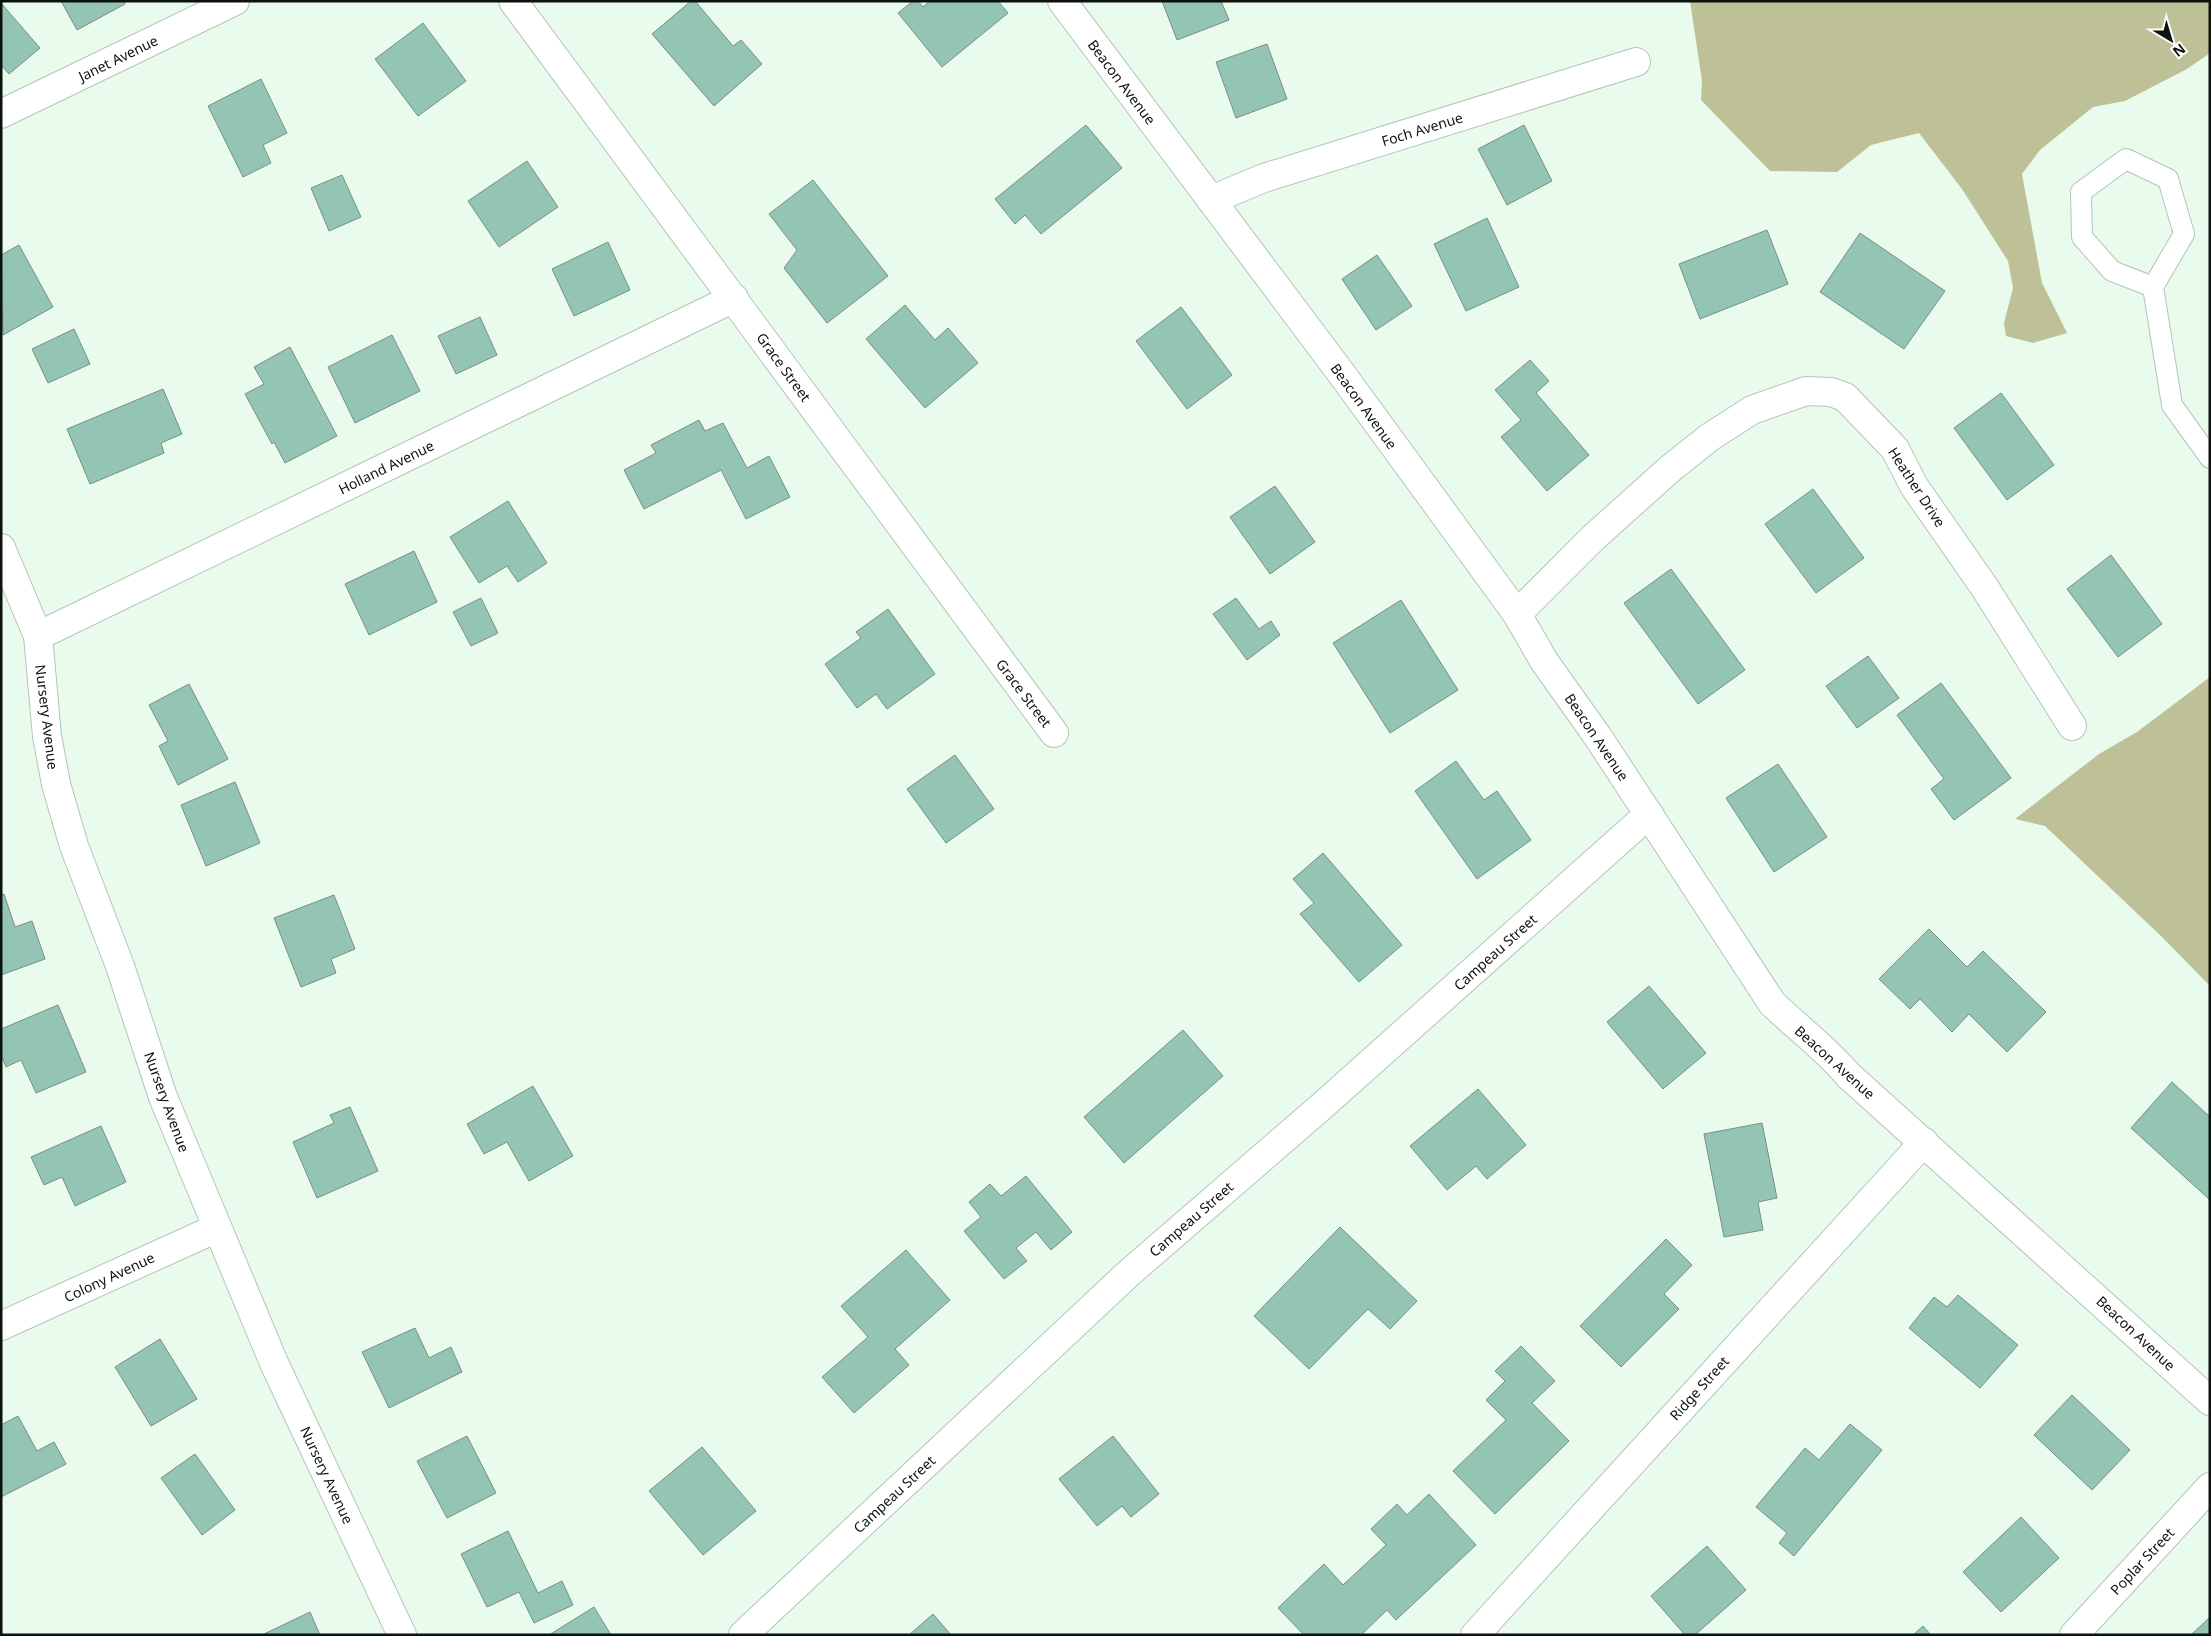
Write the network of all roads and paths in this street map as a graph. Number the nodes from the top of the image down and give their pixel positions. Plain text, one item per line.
1 (235, 1) edge
2 (513, 1) edge
3 (1062, 1) edge
4 (1636, 62) dead end
5 (1, 114) edge
6 (1211, 200) junction
7 (2153, 287) junction
8 (734, 298) junction
9 (2210, 458) edge
10 (1, 548) edge
11 (1517, 614) junction
12 (38, 636) junction
13 (2072, 726) dead end
14 (1054, 733) dead end
15 (1649, 814) junction
16 (1924, 1142) junction
17 (217, 1228) junction
18 (1, 1326) edge
19 (2210, 1401) edge
20 (2210, 1487) edge
21 (402, 1635) edge
22 (743, 1635) edge
23 (1475, 1635) edge
24 (2074, 1635) edge

1 - 5 street, Janet Avenue
2 - 8 street, Grace Street
3 - 6 street, Beacon Avenue
4 - 6 street, Foch Avenue
6 - 11 street, Beacon Avenue
7 - 7 lane
7 - 9 lane
8 - 12 street, Holland Avenue
8 - 14 street, Grace Street
10 - 12 street, Nursery Avenue
11 - 13 street, Heather Drive
11 - 15 street, Beacon Avenue
12 - 17 street, Nursery Avenue
15 - 16 street, Beacon Avenue
15 - 22 street, Campeau Street
16 - 19 street, Beacon Avenue
16 - 23 street, Ridge Street
17 - 18 street, Colony Avenue
17 - 21 street, Nursery Avenue
20 - 24 street, Poplar Street

